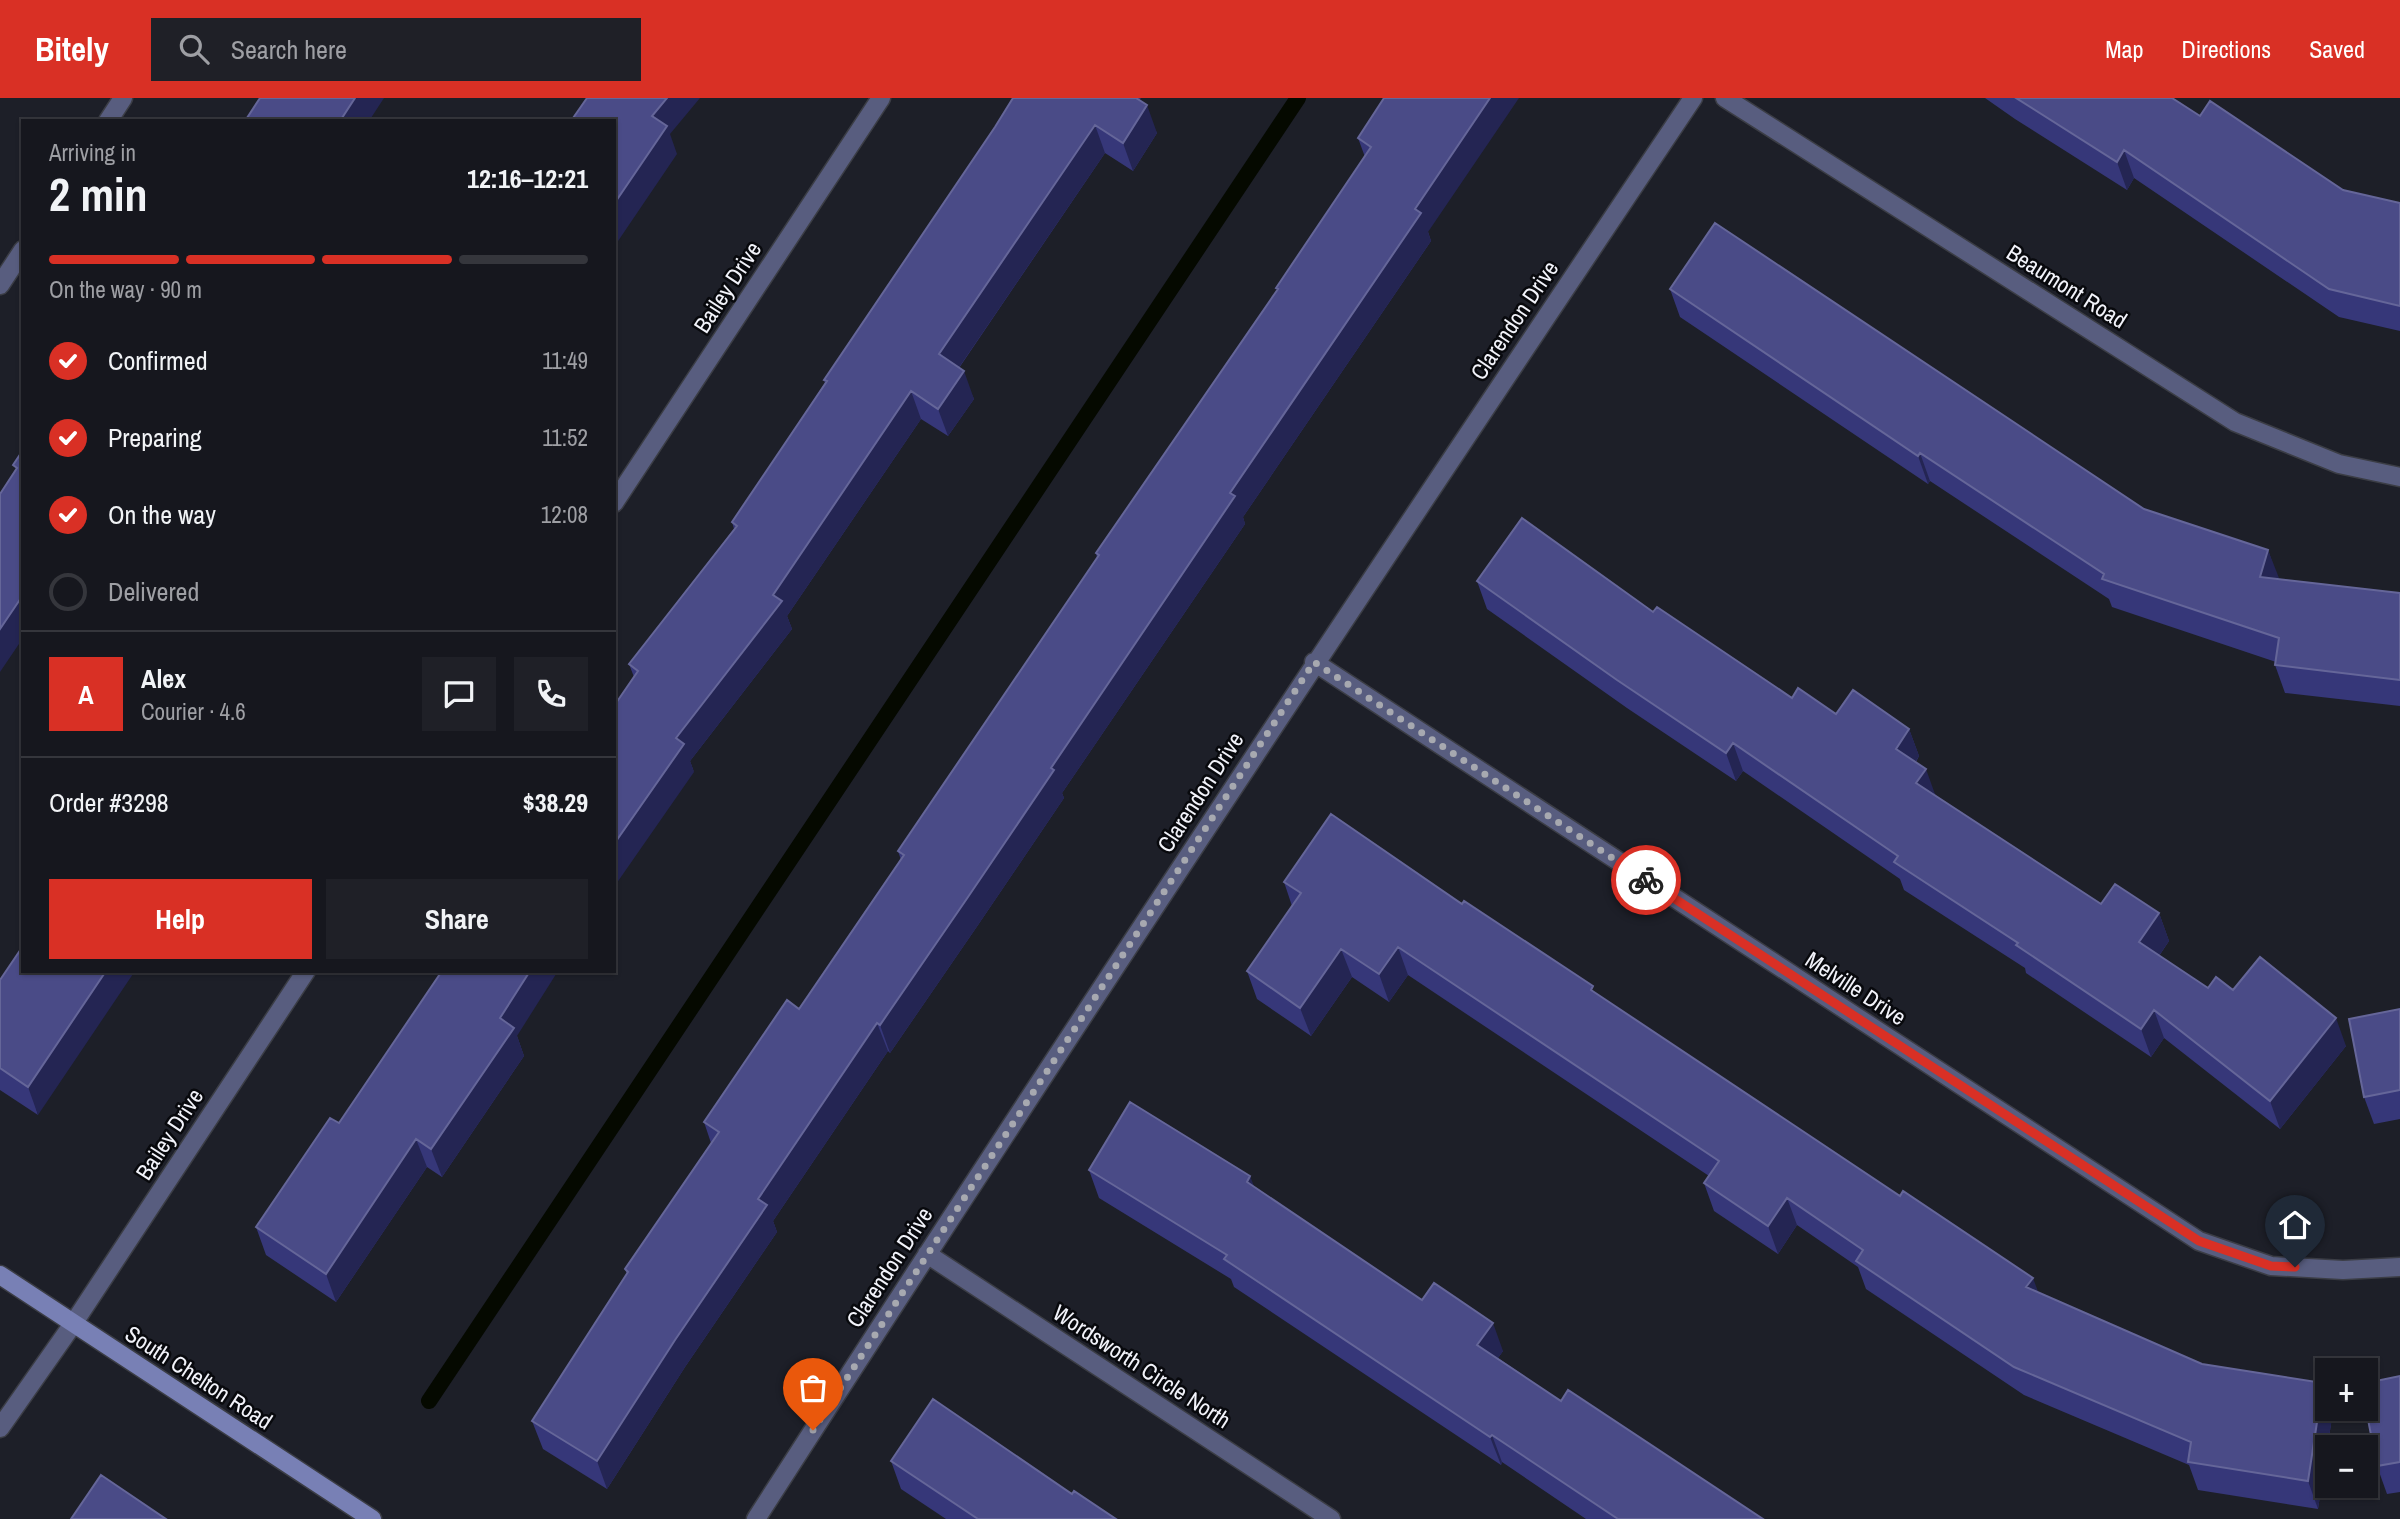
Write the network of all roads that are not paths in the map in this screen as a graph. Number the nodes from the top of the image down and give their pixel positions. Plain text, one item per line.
1 (123, 98) edge
2 (881, 98) edge
3 (1693, 98) edge
4 (1725, 98) edge
5 (109, 119) edge
6 (21, 253) edge
7 (0, 285) edge
8 (2400, 477) edge
9 (616, 500) edge
10 (1314, 662) junction
11 (305, 973) edge
12 (927, 1254) junction
13 (2400, 1267) edge
14 (0, 1275) edge
15 (74, 1324) junction
16 (0, 1428) edge
17 (372, 1519) edge
18 (756, 1519) edge
19 (1331, 1519) edge

1 - 5 street
2 - 9 street, Bailey Drive
3 - 10 street, Clarendon Drive
4 - 8 street, Beaumont Road
6 - 7 street
10 - 12 street, Clarendon Drive
10 - 13 street, Melville Drive
11 - 15 street, Bailey Drive
12 - 18 street, Clarendon Drive
12 - 19 street, Wordsworth Circle North
14 - 15 main road, South Chelton Road
15 - 16 street, Bailey Drive
15 - 17 main road, South Chelton Road

